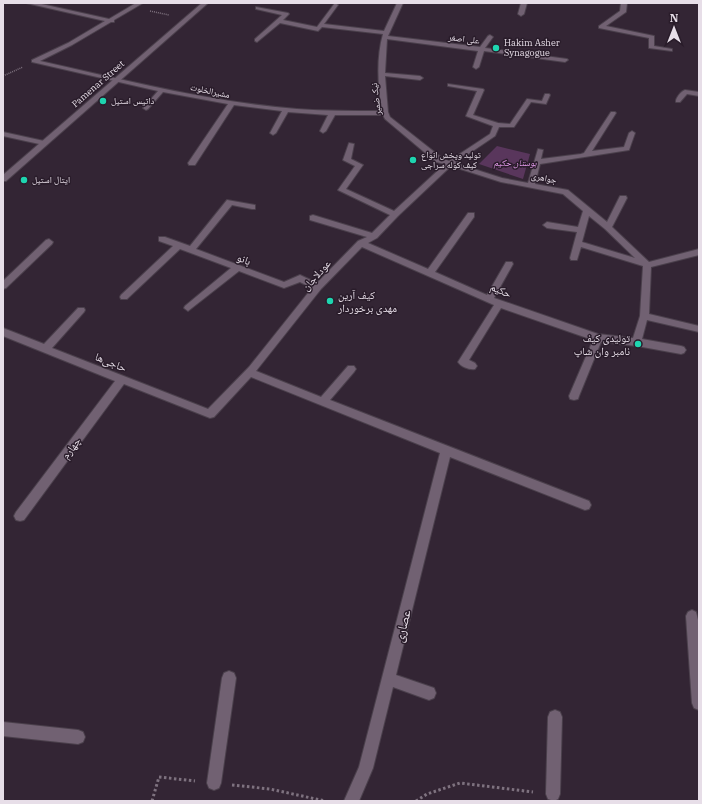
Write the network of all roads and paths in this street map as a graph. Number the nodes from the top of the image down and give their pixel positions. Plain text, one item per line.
1 (29, 3) edge
2 (140, 3) edge
3 (205, 3) edge
4 (400, 3) edge
5 (524, 3) edge
6 (624, 3) edge
7 (335, 5) dead end
8 (132, 8) junction
9 (258, 8) dead end
10 (521, 14) dead end
11 (187, 19) junction
12 (111, 21) junction
13 (279, 21) junction
14 (321, 25) junction
15 (386, 35) junction
16 (490, 37) dead end
17 (257, 40) dead end
18 (481, 50) junction
19 (670, 50) dead end
20 (565, 60) dead end
21 (34, 61) junction
22 (476, 67) dead end
23 (382, 74) junction
24 (3, 76) edge
25 (420, 78) dead end
26 (117, 80) junction
27 (450, 85) dead end
28 (162, 90) junction
29 (699, 94) edge
30 (547, 95) dead end
31 (678, 101) dead end
32 (231, 104) junction
33 (146, 108) dead end
34 (285, 111) junction
35 (385, 113) junction
36 (613, 113) dead end
37 (332, 114) junction
38 (497, 125) junction
39 (323, 131) dead end
40 (273, 133) dead end
41 (632, 133) dead end
42 (3, 134) edge
43 (44, 143) junction
44 (351, 144) dead end
45 (540, 150) dead end
46 (587, 154) junction
47 (192, 162) dead end
48 (537, 162) junction
49 (450, 163) junction
50 (3, 179) edge
51 (531, 185) junction
52 (623, 198) dead end
53 (252, 208) dead end
54 (587, 210) junction
55 (395, 214) junction
56 (471, 215) dead end
57 (313, 218) dead end
58 (547, 225) dead end
59 (608, 227) junction
60 (581, 230) junction
61 (374, 236) junction
62 (162, 239) dead end
63 (49, 242) dead end
64 (361, 243) junction
65 (578, 243) junction
66 (179, 245) junction
67 (191, 250) junction
68 (699, 252) edge
69 (574, 258) dead end
70 (509, 264) dead end
71 (647, 265) junction
72 (238, 268) junction
73 (430, 273) junction
74 (3, 286) edge
75 (318, 287) junction
76 (124, 297) dead end
77 (489, 299) junction
78 (499, 304) junction
79 (188, 308) dead end
80 (81, 310) dead end
81 (644, 316) junction
82 (699, 329) edge
83 (3, 332) edge
84 (598, 338) junction
85 (637, 342) junction
86 (45, 349) junction
87 (681, 350) dead end
88 (472, 366) dead end
89 (351, 369) dead end
90 (250, 373) junction
91 (122, 379) junction
92 (574, 396) dead end
93 (323, 402) junction
94 (210, 414) joint
95 (446, 450) junction
96 (585, 505) dead end
97 (20, 516) dead end
98 (692, 616) dead end
99 (229, 678) dead end
100 (388, 679) junction
101 (429, 693) dead end
102 (699, 703) edge
103 (555, 717) dead end
104 (3, 728) edge
105 (78, 737) dead end
106 (214, 783) dead end
107 (553, 794) joint
108 (351, 801) edge
109 (416, 801) edge

1 - 12 street
2 - 8 street
3 - 11 street, Pamenar Street
4 - 15 street, نیک ضمیر
5 - 10 street
6 - 19 street
7 - 14 street
8 - 11 path
8 - 12 street
9 - 13 street
11 - 26 street, Pamenar Street
12 - 21 street
13 - 14 street, علی اصغر
13 - 17 street
14 - 15 street, علی اصغر
15 - 18 street, علی اصغر
15 - 23 street, نیک ضمیر
16 - 18 street
18 - 20 street, علی اصغر
18 - 22 street
21 - 24 path
21 - 26 street, مشیرالخلوت
23 - 25 street
23 - 35 street, نیک ضمیر
26 - 28 street, مشیرالخلوت
26 - 43 street, Pamenar Street
27 - 38 street
28 - 32 street, مشیرالخلوت
28 - 33 street
29 - 31 street
30 - 38 street
32 - 34 street, مشیرالخلوت
32 - 47 street
34 - 37 street, مشیرالخلوت
34 - 40 street
35 - 37 street, مشیرالخلوت
35 - 49 street, نیک ضمیر
36 - 46 street
37 - 39 street
38 - 49 street
41 - 46 street
42 - 43 street
43 - 50 street, Pamenar Street
44 - 55 street
45 - 48 street
46 - 48 street
48 - 51 street
49 - 51 street, جواهری
49 - 55 street, عودلاجان
51 - 54 street, جواهری
52 - 59 street
53 - 67 street
54 - 59 street, جواهری
54 - 60 street
55 - 61 street, عودلاجان
56 - 73 street
57 - 61 street
58 - 60 street
59 - 71 street, جواهری
60 - 65 street
61 - 64 street, عودلاجان
62 - 66 street, بانو
63 - 74 street
64 - 73 street, حکیم
64 - 75 street, عودلاجان
65 - 69 street
65 - 71 street
66 - 67 street, بانو
66 - 76 street
67 - 72 street, بانو
68 - 71 street
70 - 77 street
71 - 81 street
72 - 75 street, بانو
72 - 79 street
73 - 77 street, حکیم
75 - 90 street, عودلاجان
77 - 78 street, حکیم
78 - 84 street, حکیم
78 - 88 street
80 - 86 street
81 - 82 street
81 - 85 street
83 - 86 street, حاجی‌ها
84 - 85 street, حکیم
84 - 92 street
85 - 87 street, حکیم
86 - 91 street, حاجی‌ها
89 - 93 street
90 - 93 street
90 - 94 street, عودلاجان
91 - 94 street, حاجی‌ها
91 - 97 street, چهارم
93 - 95 street
95 - 96 street
95 - 100 street, عصاری
98 - 102 street
99 - 106 street
100 - 101 street
100 - 108 street, عصاری
103 - 107 street
104 - 105 street
107 - 109 path

